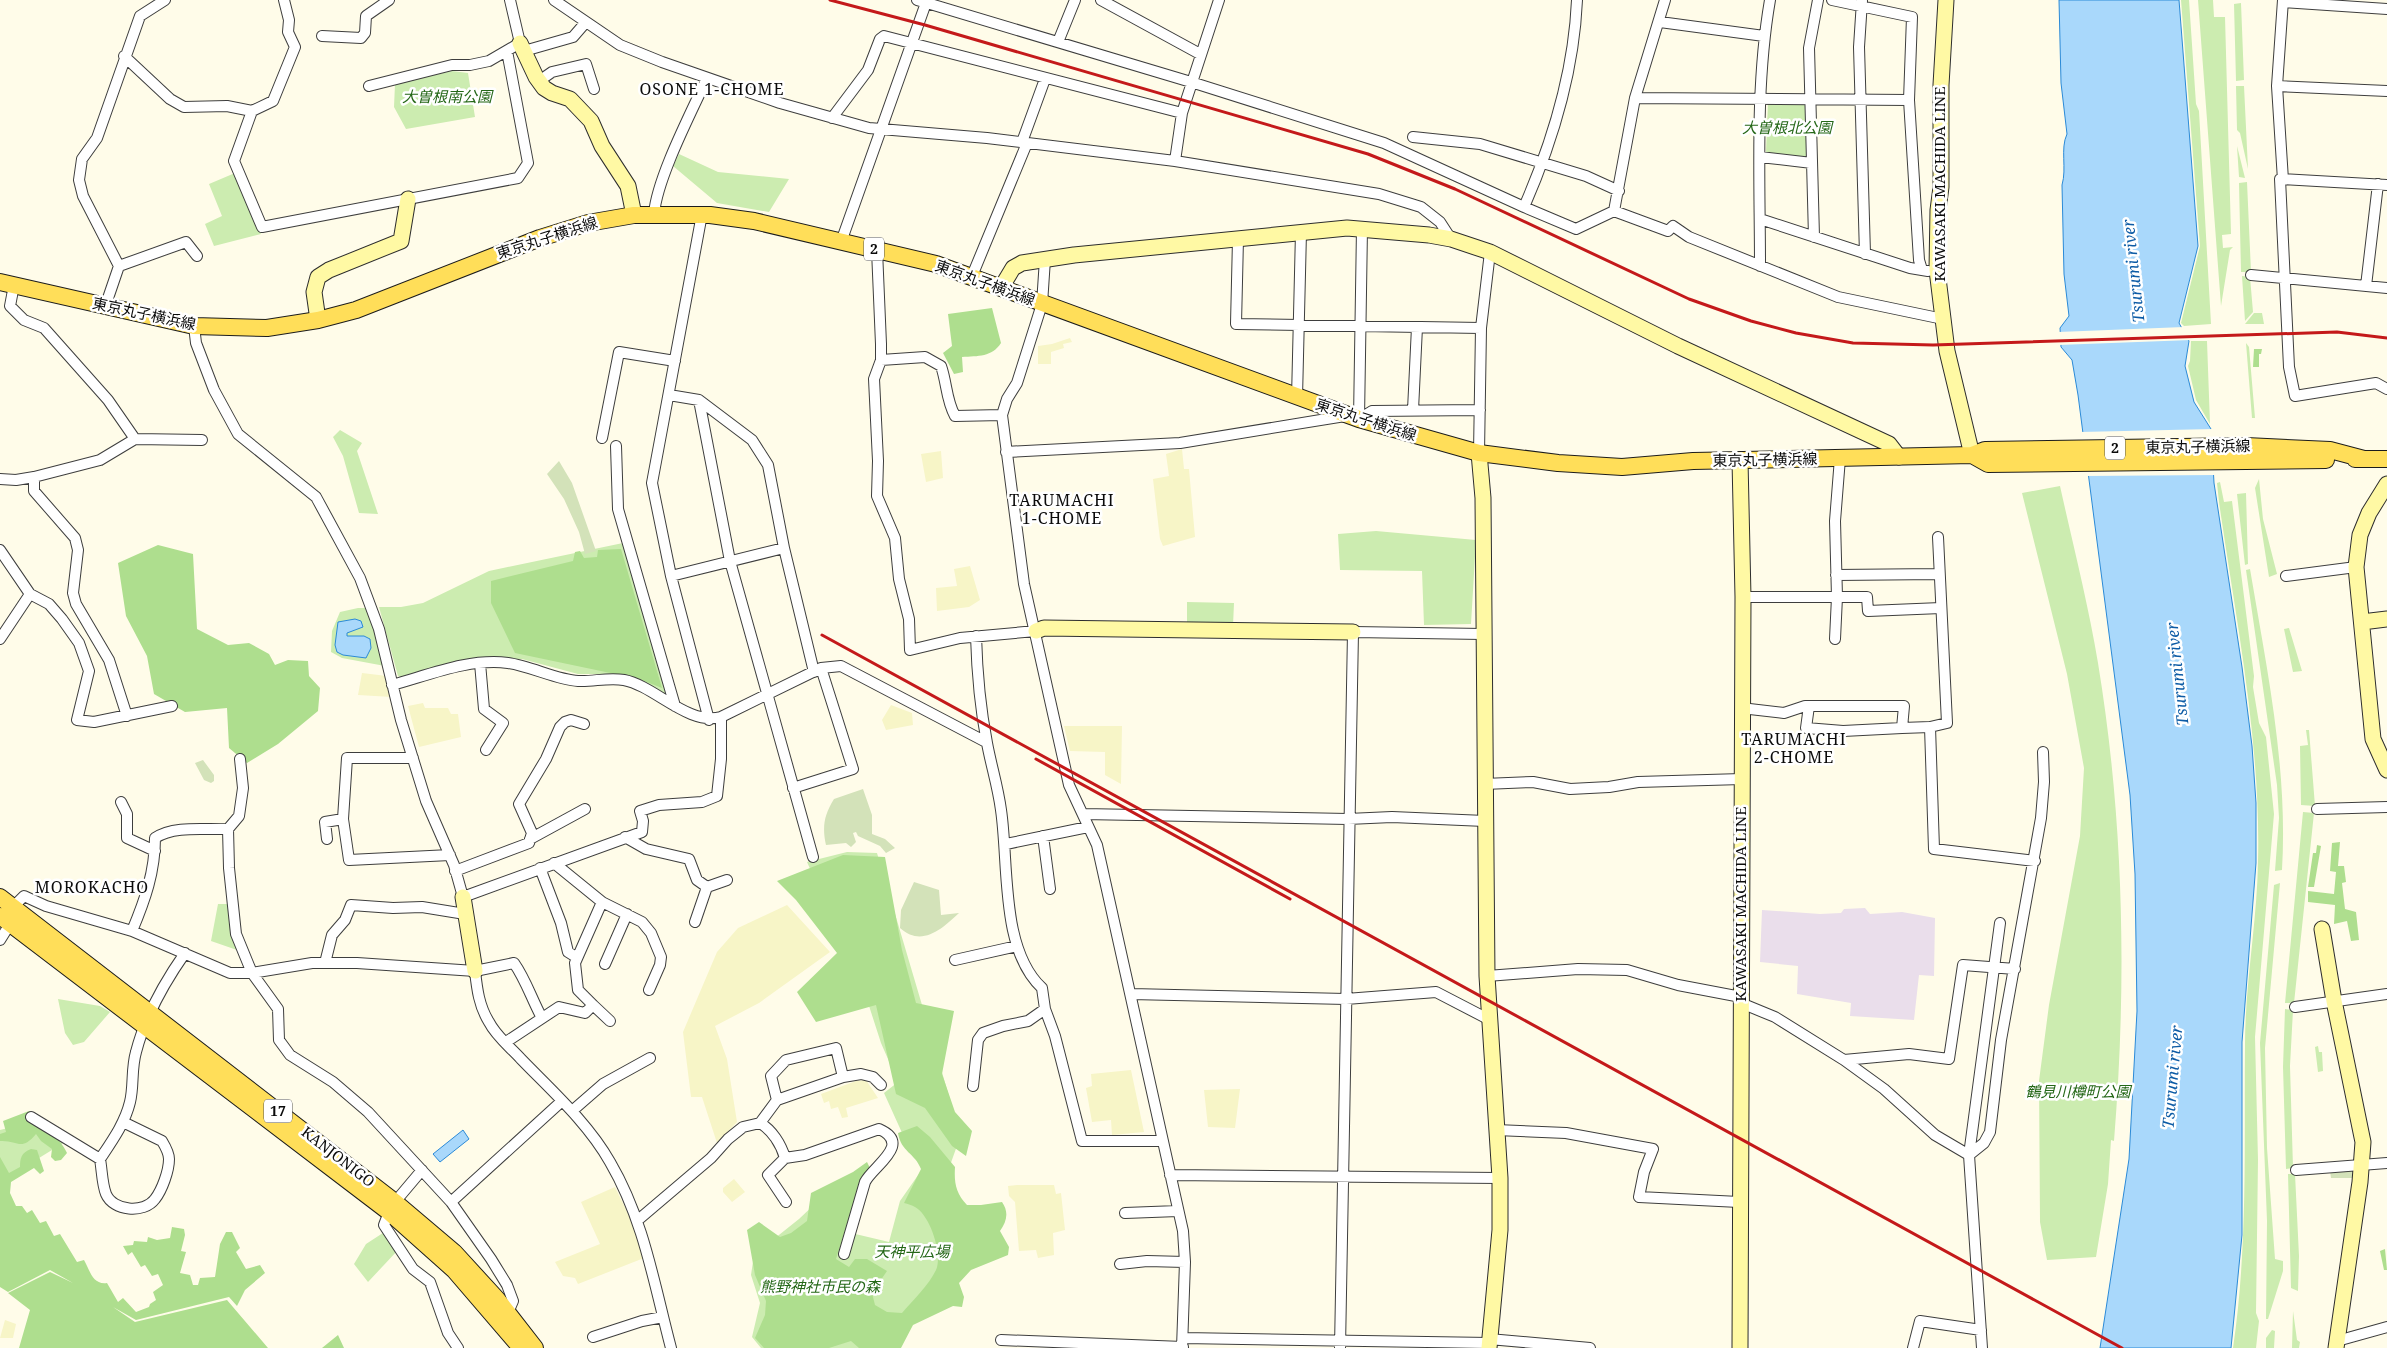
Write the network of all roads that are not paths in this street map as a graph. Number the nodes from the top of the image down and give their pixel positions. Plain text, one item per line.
1 (166, 0) edge
2 (284, 0) edge
3 (389, 0) edge
4 (510, 0) edge
5 (554, 0) edge
6 (1075, 0) edge
7 (1101, 0) edge
8 (1219, 0) edge
9 (1577, 0) edge
10 (1665, 0) edge
11 (1770, 0) edge
12 (1818, 0) edge
13 (1832, 0) edge
14 (1946, 0) edge
15 (923, 1) edge
16 (2283, 1) edge
17 (1862, 3) edge
18 (2387, 9) edge
19 (586, 22) junction
20 (1660, 22) junction
21 (322, 36) dead end
22 (1764, 36) junction
23 (1058, 42) junction
24 (911, 44) junction
25 (517, 48) junction
26 (1200, 54) junction
27 (124, 56) junction
28 (707, 78) junction
29 (1045, 79) junction
30 (539, 81) junction
31 (1191, 82) junction
32 (369, 86) dead end
33 (2277, 86) junction
34 (594, 89) dead end
35 (2387, 91) edge
36 (1635, 98) junction
37 (1761, 99) junction
38 (1810, 99) junction
39 (1860, 100) junction
40 (1909, 100) junction
41 (252, 111) junction
42 (1182, 113) junction
43 (832, 118) junction
44 (881, 130) junction
45 (1412, 137) dead end
46 (1024, 143) junction
47 (1760, 157) junction
48 (1175, 161) junction
49 (1542, 162) junction
50 (1812, 163) junction
51 (2283, 180) junction
52 (2383, 185) edge
53 (1618, 190) junction
54 (408, 199) junction
55 (1524, 207) junction
56 (1614, 211) junction
57 (654, 214) junction
58 (702, 214) junction
59 (634, 215) junction
60 (1760, 219) junction
61 (1362, 228) junction
62 (1301, 232) junction
63 (1814, 237) junction
64 (1451, 239) junction
65 (1238, 240) junction
66 (841, 242) junction
67 (877, 250) junction
68 (1490, 252) junction
69 (1865, 254) junction
70 (197, 256) dead end
71 (1045, 259) junction
72 (119, 266) junction
73 (1760, 266) junction
74 (1922, 270) junction
75 (1937, 274) junction
76 (2251, 274) dead end
77 (972, 276) junction
78 (2284, 278) junction
79 (2366, 286) junction
80 (1001, 288) junction
81 (2387, 288) edge
82 (8, 289) edge
83 (0, 300) edge
84 (1042, 304) junction
85 (105, 307) junction
86 (1943, 319) junction
87 (318, 320) junction
88 (1300, 325) junction
89 (194, 326) junction
90 (1360, 326) junction
91 (1417, 327) junction
92 (1481, 328) junction
93 (881, 360) junction
94 (675, 361) junction
95 (2387, 389) edge
96 (669, 395) junction
97 (1297, 398) junction
98 (699, 400) junction
99 (1413, 410) junction
100 (1480, 410) junction
101 (1002, 415) junction
102 (1353, 417) junction
103 (602, 438) dead end
104 (135, 440) junction
105 (202, 440) dead end
106 (616, 446) dead end
107 (1006, 452) junction
108 (1479, 453) junction
109 (1982, 456) junction
110 (1899, 457) junction
111 (1840, 458) junction
112 (2387, 459) edge
113 (1740, 460) junction
114 (34, 477) junction
115 (0, 479) edge
116 (2387, 484) edge
117 (1938, 537) dead end
118 (784, 548) junction
119 (0, 550) edge
120 (730, 561) junction
121 (2356, 567) junction
122 (1940, 574) junction
123 (1836, 575) junction
124 (670, 576) junction
125 (2286, 576) dead end
126 (30, 594) junction
127 (1743, 597) junction
128 (1837, 597) junction
129 (1941, 608) junction
130 (2387, 620) edge
131 (2362, 622) junction
132 (1036, 631) junction
133 (1352, 632) junction
134 (1483, 634) junction
135 (976, 636) junction
136 (0, 639) edge
137 (1835, 639) dead end
138 (480, 663) junction
139 (817, 670) junction
140 (392, 685) junction
141 (767, 694) junction
142 (172, 706) dead end
143 (674, 706) junction
144 (1809, 706) junction
145 (1741, 708) junction
146 (127, 716) junction
147 (721, 717) junction
148 (709, 720) junction
149 (584, 724) dead end
150 (1930, 727) junction
151 (1902, 728) junction
152 (986, 742) junction
153 (486, 750) dead end
154 (2043, 752) dead end
155 (413, 758) junction
156 (240, 759) dead end
157 (2387, 770) edge
158 (1742, 779) junction
159 (1484, 784) junction
160 (793, 788) junction
161 (121, 802) dead end
162 (2387, 807) edge
163 (585, 809) dead end
164 (2317, 809) dead end
165 (1083, 814) junction
166 (343, 819) junction
167 (1348, 819) junction
168 (1485, 821) junction
169 (1088, 826) junction
170 (228, 829) junction
171 (1043, 836) junction
172 (626, 838) junction
173 (326, 839) dead end
174 (530, 839) junction
175 (1006, 844) junction
176 (155, 851) junction
177 (450, 855) junction
178 (813, 858) dead end
179 (2035, 861) junction
180 (554, 862) junction
181 (540, 868) junction
182 (455, 871) junction
183 (727, 880) dead end
184 (707, 887) junction
185 (1050, 889) dead end
186 (463, 897) junction
187 (602, 902) junction
188 (6, 911) edge
189 (465, 914) junction
190 (627, 914) junction
191 (695, 922) dead end
192 (2000, 923) dead end
193 (2322, 929) dead end
194 (132, 931) junction
195 (0, 940) edge
196 (1017, 946) junction
197 (185, 953) junction
198 (576, 957) junction
199 (955, 960) dead end
200 (325, 963) junction
201 (605, 964) dead end
202 (1995, 966) junction
203 (2015, 968) junction
204 (475, 971) junction
205 (252, 973) junction
206 (1488, 976) junction
207 (649, 990) dead end
208 (1131, 994) junction
209 (2387, 994) edge
210 (1346, 999) junction
211 (1741, 1000) junction
212 (2334, 1001) junction
213 (593, 1005) junction
214 (2294, 1007) dead end
215 (1045, 1009) junction
216 (542, 1018) junction
217 (1490, 1020) junction
218 (148, 1021) junction
219 (610, 1021) dead end
220 (506, 1042) junction
221 (650, 1058) dead end
222 (1844, 1060) junction
223 (843, 1077) junction
224 (881, 1085) dead end
225 (973, 1086) dead end
226 (777, 1100) junction
227 (562, 1101) junction
228 (572, 1112) junction
229 (31, 1117) dead end
230 (123, 1122) junction
231 (760, 1123) junction
232 (1496, 1130) junction
233 (1163, 1141) junction
234 (1969, 1155) junction
235 (785, 1158) junction
236 (100, 1159) junction
237 (2387, 1163) edge
238 (2361, 1166) junction
239 (422, 1170) junction
240 (2296, 1170) dead end
241 (1170, 1175) junction
242 (1343, 1176) junction
243 (1500, 1178) junction
244 (451, 1202) junction
245 (786, 1202) dead end
246 (1739, 1202) junction
247 (392, 1207) junction
248 (1178, 1210) junction
249 (1125, 1212) dead end
250 (638, 1220) junction
251 (844, 1254) dead end
252 (1185, 1262) junction
253 (1120, 1264) dead end
254 (507, 1311) junction
255 (663, 1317) junction
256 (2387, 1327) edge
257 (505, 1328) junction
258 (1982, 1330) junction
259 (593, 1338) dead end
260 (1001, 1340) dead end
261 (1341, 1343) edge
262 (1489, 1343) edge
263 (1183, 1344) edge
264 (2337, 1345) edge
265 (1067, 1346) edge
266 (458, 1348) edge
267 (521, 1348) edge
268 (535, 1348) edge
269 (671, 1348) edge
270 (1590, 1348) edge
271 (1740, 1348) edge
272 (1913, 1348) edge
273 (1982, 1348) edge

1 - 27 street
2 - 41 street
3 - 21 street
4 - 25 street
5 - 19 street
6 - 23 street
7 - 26 street
8 - 26 street
9 - 49 street
10 - 20 street
11 - 22 street
12 - 38 street
13 - 17 street
14 - 75 street, KAWASAKI MACHIDA LINE
15 - 23 street
15 - 24 street
16 - 18 street
16 - 33 street
17 - 39 street
17 - 40 street
19 - 25 street
19 - 28 street
20 - 22 street
20 - 36 street
22 - 37 street
23 - 31 street
24 - 29 street
24 - 43 street
24 - 44 street
25 - 30 street
25 - 32 street
25 - 54 street
26 - 31 street
27 - 41 street
27 - 72 street
28 - 43 street
28 - 57 street
29 - 42 street
29 - 46 street
30 - 34 street
30 - 59 street
31 - 42 street
31 - 55 street
33 - 35 street
33 - 51 street
36 - 37 street
36 - 53 street
37 - 38 street
37 - 47 street
38 - 39 street
38 - 50 street
39 - 40 street
39 - 69 street
40 - 74 street
41 - 54 street
42 - 48 street
43 - 44 street
44 - 46 street
44 - 66 street
45 - 49 street
46 - 48 street
46 - 77 street
47 - 50 street
47 - 60 street
48 - 64 street
49 - 53 street
49 - 55 street
50 - 63 street
51 - 52 street
51 - 78 street
52 - 79 street
53 - 56 street
54 - 87 street
55 - 56 street
56 - 73 street
57 - 58 main road, 東京丸子横浜線 / 2
57 - 59 main road, 東京丸子横浜線 / 2
58 - 66 main road, 東京丸子横浜線 / 2
58 - 94 street
59 - 87 main road, 東京丸子横浜線 / 2
60 - 63 street
60 - 73 street
61 - 62 street
61 - 64 street
61 - 90 street
62 - 65 street
62 - 88 street
63 - 69 street
64 - 68 street
65 - 71 street
65 - 88 street
66 - 67 main road, 東京丸子横浜線 / 2
67 - 77 main road, 東京丸子横浜線 / 2
67 - 93 street
68 - 92 street
68 - 110 street
69 - 74 street
70 - 72 street
71 - 80 street
71 - 84 street
72 - 85 street
73 - 86 street
74 - 75 street
75 - 86 street, KAWASAKI MACHIDA LINE
76 - 78 street
77 - 80 main road, 東京丸子横浜線 / 2
78 - 79 street
78 - 95 street
79 - 81 street
80 - 84 main road, 東京丸子横浜線 / 2
82 - 83 street
82 - 85 main road, 東京丸子横浜線 / 2
82 - 104 street
84 - 97 main road, 東京丸子横浜線 / 2
84 - 101 street
85 - 89 main road, 東京丸子横浜線 / 2
86 - 109 street, KAWASAKI MACHIDA LINE
87 - 89 main road, 東京丸子横浜線 / 2
88 - 90 street
88 - 97 street
89 - 140 street
90 - 91 street
90 - 102 street
91 - 92 street
91 - 99 street
92 - 100 street
93 - 101 street
93 - 135 street
94 - 96 street
94 - 103 street
96 - 98 street
96 - 124 street
97 - 102 main road, 東京丸子横浜線 / 2
98 - 118 street
98 - 120 street
99 - 100 street
99 - 102 street
100 - 108 street
101 - 107 street
102 - 107 street
102 - 108 main road, 東京丸子横浜線 / 2
104 - 105 street
104 - 114 street
106 - 143 street
107 - 132 street
108 - 113 main road, 東京丸子横浜線 / 2
108 - 134 street
109 - 110 main road, 東京丸子横浜線 / 2
109 - 112 main road, 東京丸子横浜線 / 2
110 - 111 main road, 東京丸子横浜線 / 2
111 - 113 main road, 東京丸子横浜線 / 2
111 - 123 street
113 - 127 street, KAWASAKI MACHIDA LINE
114 - 115 street
114 - 146 street
116 - 121 street
117 - 122 street
118 - 120 street
118 - 139 street
119 - 126 street
120 - 124 street
120 - 141 street
121 - 125 street
121 - 131 street
122 - 123 street
122 - 129 street
123 - 128 street
124 - 148 street
126 - 136 street
126 - 146 street
127 - 128 street
127 - 145 street, KAWASAKI MACHIDA LINE
128 - 129 street
128 - 137 street
129 - 150 street
130 - 131 street
131 - 157 street
132 - 133 street
132 - 135 street
132 - 165 street
133 - 134 street
133 - 167 street
134 - 159 street
135 - 152 street
138 - 140 street
138 - 143 street
138 - 153 street
139 - 141 street
139 - 152 street
139 - 160 street
140 - 155 street
141 - 147 street
141 - 160 street
142 - 146 street
143 - 148 street
144 - 145 street
144 - 151 street
144 - 151 street
145 - 158 street, KAWASAKI MACHIDA LINE
147 - 148 street
147 - 172 street
149 - 174 street
150 - 151 street
150 - 179 street
152 - 175 street
154 - 179 street
155 - 166 street
155 - 177 street
156 - 170 street
158 - 159 street
158 - 211 street, KAWASAKI MACHIDA LINE
159 - 168 street
160 - 178 street
161 - 176 street
162 - 164 street
163 - 174 street
165 - 167 street
165 - 169 street
166 - 173 street
166 - 177 street
167 - 168 street
167 - 210 street
168 - 206 street
169 - 171 street
169 - 208 street
170 - 176 street
170 - 205 street
171 - 175 street
171 - 185 street
172 - 180 street
172 - 184 street
174 - 182 street
175 - 196 street
176 - 194 street
177 - 182 street
179 - 203 street
180 - 181 street
180 - 187 street
181 - 186 street
181 - 198 street
182 - 186 street
183 - 184 street
184 - 191 street
186 - 189 street
187 - 190 street
187 - 198 street
188 - 194 street
188 - 195 street
188 - 218 main road, KANJONIGO / 17
189 - 200 street
189 - 204 street
190 - 201 street
190 - 207 street
192 - 202 street
193 - 212 street
194 - 197 street
196 - 199 street
196 - 215 street
197 - 205 street
197 - 218 street
198 - 213 street
200 - 204 street
200 - 205 street
202 - 203 street
202 - 222 street
202 - 234 street
203 - 234 street
204 - 216 street
204 - 220 street
205 - 239 street
206 - 211 street
206 - 217 street
208 - 210 street
208 - 233 street
209 - 212 street
210 - 217 street
210 - 242 street
211 - 222 street
211 - 246 street, KAWASAKI MACHIDA LINE
212 - 214 street
212 - 238 street
213 - 216 street
213 - 219 street
215 - 225 street
215 - 233 street
216 - 220 street
217 - 232 street
218 - 230 street
218 - 247 main road, KANJONIGO / 17
220 - 227 street
221 - 228 street
222 - 234 street
223 - 224 street
223 - 226 street
223 - 226 street
226 - 231 street
227 - 228 street
227 - 244 street
228 - 250 street
229 - 236 street
230 - 236 street
230 - 236 street
231 - 235 street
231 - 250 street
232 - 243 street
232 - 246 street
233 - 241 street
234 - 258 street
235 - 245 street
235 - 251 street
237 - 238 street
238 - 240 street
238 - 264 street
239 - 244 street
239 - 247 street
241 - 242 street
241 - 248 street
242 - 243 street
242 - 261 street
243 - 262 street
244 - 254 street
246 - 271 street, KAWASAKI MACHIDA LINE
247 - 254 main road, KANJONIGO / 17
247 - 257 main road, KANJONIGO / 17
247 - 266 street
248 - 249 street
248 - 252 street
250 - 255 street
252 - 253 street
252 - 263 street
254 - 257 street
254 - 268 main road, KANJONIGO / 17
255 - 259 street
255 - 269 street
256 - 264 street
257 - 267 main road, KANJONIGO / 17
258 - 272 street
258 - 273 street
260 - 265 street
261 - 262 street
261 - 263 street
262 - 270 street
263 - 265 street

